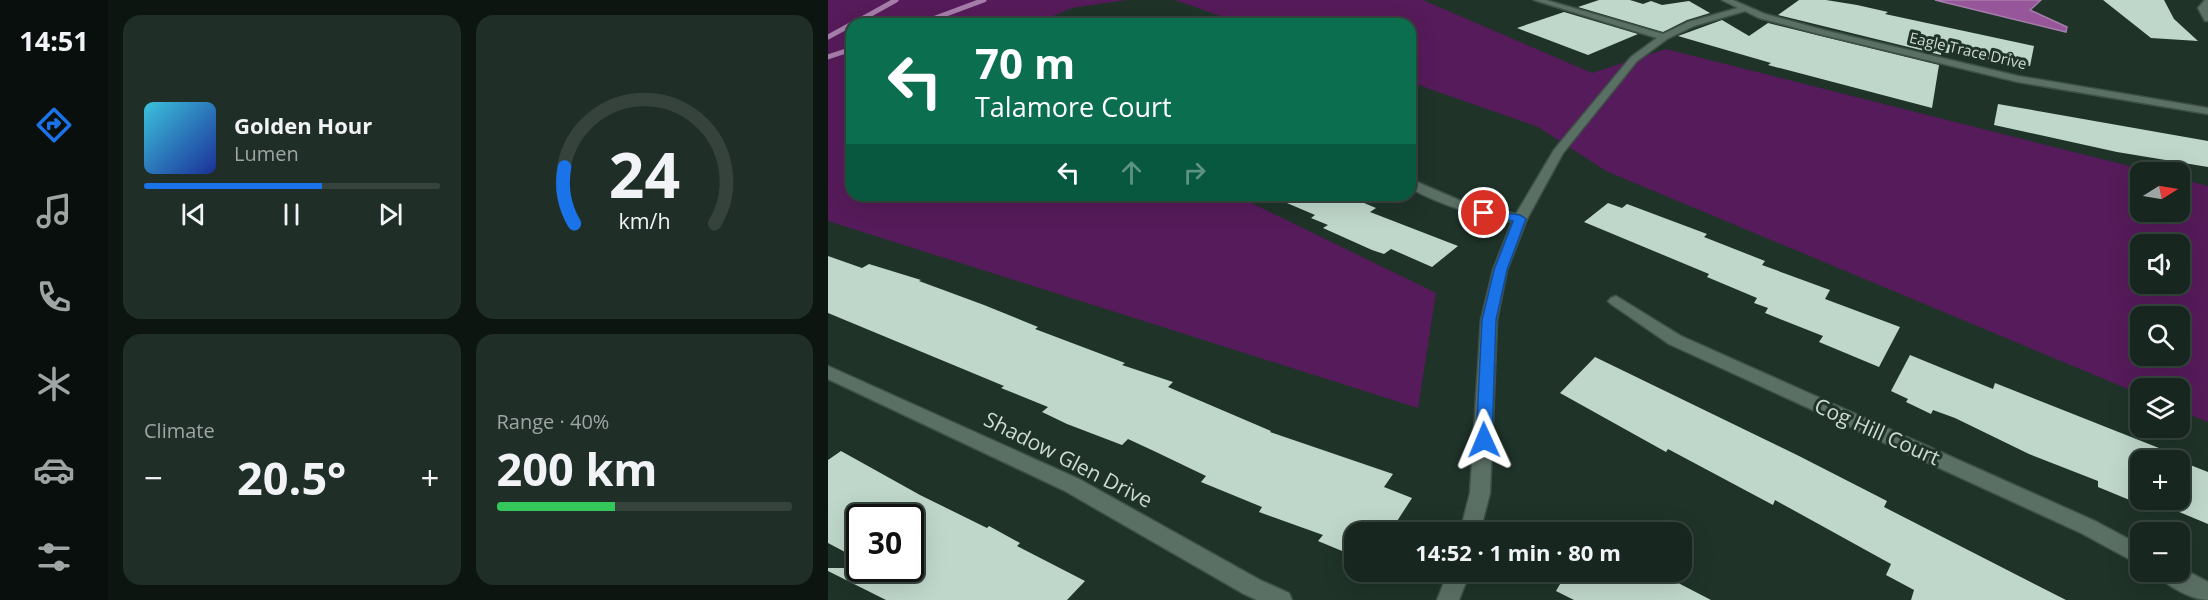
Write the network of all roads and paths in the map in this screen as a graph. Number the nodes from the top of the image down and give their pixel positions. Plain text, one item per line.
1 (1538, 0) edge
2 (1726, 0) edge
3 (2208, 2) edge
4 (1744, 9) junction
5 (2208, 19) edge
6 (1664, 37) junction
7 (2208, 111) edge
8 (1416, 186) edge
9 (1520, 219) junction
10 (1616, 301) dead end
11 (828, 372) edge
12 (1473, 522) edge
13 (2130, 550) edge
14 (1455, 582) edge
15 (2186, 582) edge
16 (2208, 594) edge
17 (1281, 600) edge
18 (1448, 600) edge

1 - 6 street
2 - 4 street, Eagle Trace Drive
3 - 5 street
4 - 6 street
4 - 7 street, Eagle Trace Drive
6 - 9 street
8 - 9 street
9 - 12 street
10 - 13 street, Cog Hill Court
11 - 17 street, Shadow Glen Drive
14 - 18 street
15 - 16 street

